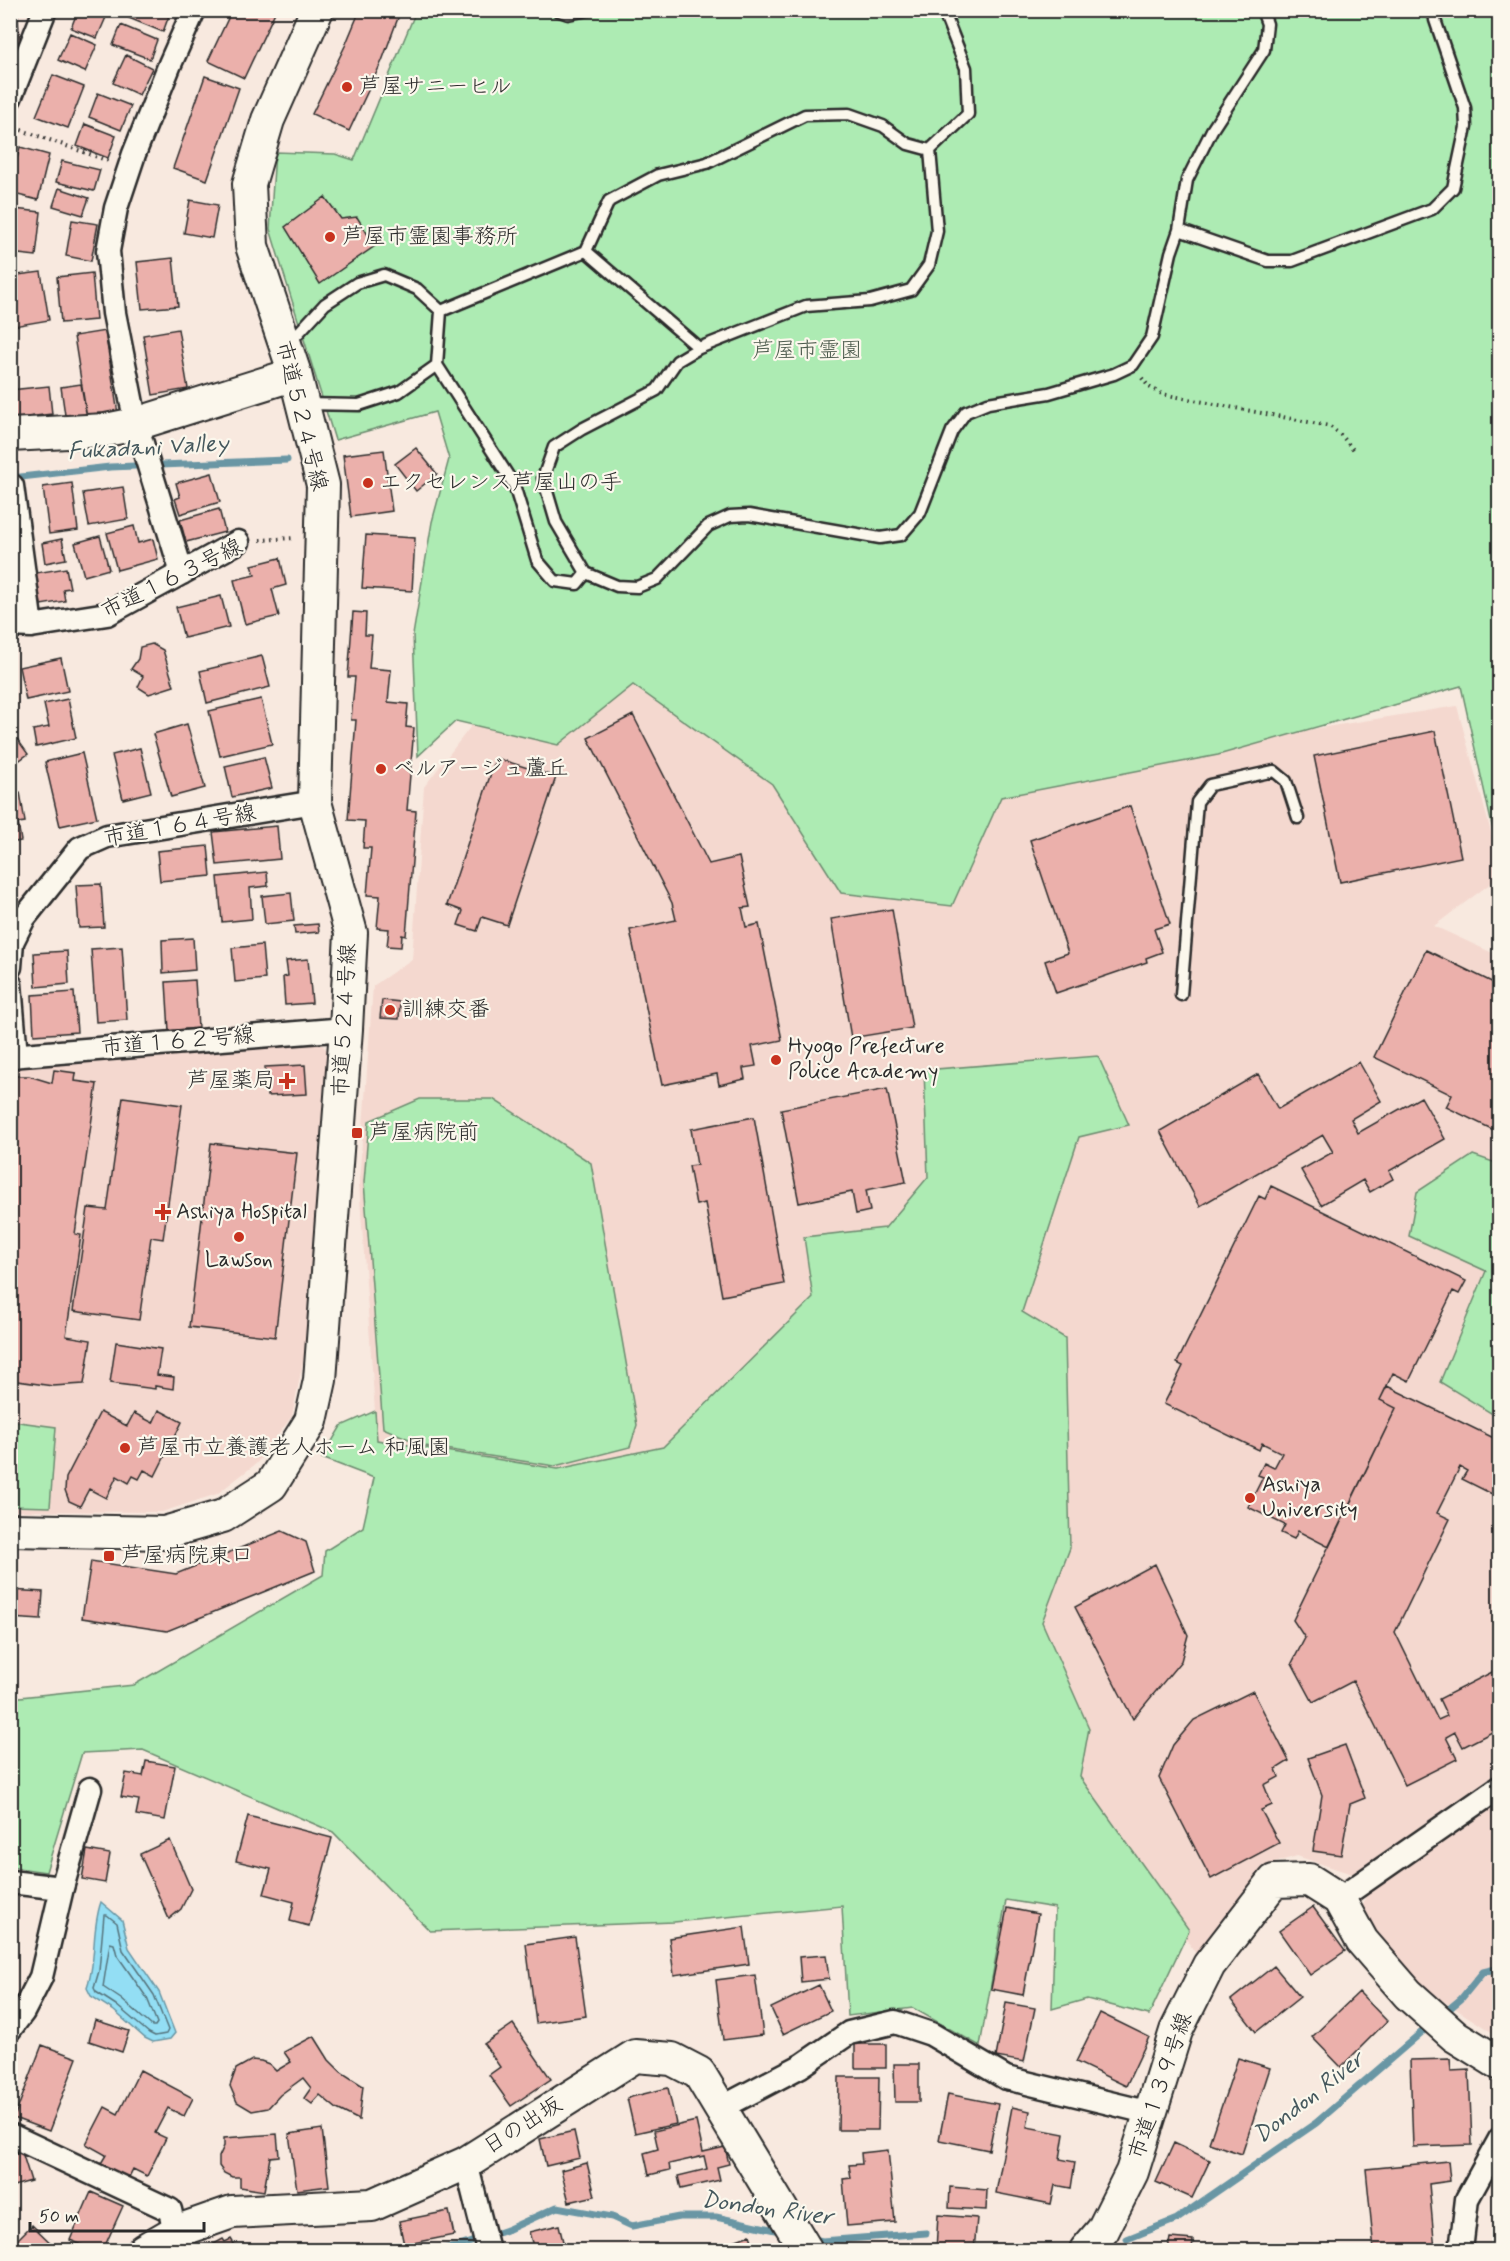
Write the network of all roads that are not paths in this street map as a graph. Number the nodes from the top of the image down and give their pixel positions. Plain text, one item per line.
1 (45, 10) edge
2 (194, 10) edge
3 (317, 10) edge
4 (557, 10) edge
5 (588, 10) edge
6 (943, 10) edge
7 (1262, 10) edge
8 (1434, 10) edge
9 (10, 98) edge
10 (930, 150) junction
11 (1179, 230) junction
12 (586, 251) junction
13 (441, 311) junction
14 (699, 348) junction
15 (290, 360) junction
16 (437, 365) junction
17 (303, 404) junction
18 (136, 424) junction
19 (10, 435) edge
20 (12, 486) edge
21 (238, 542) road end
22 (182, 573) junction
23 (586, 573) junction
24 (21, 626) edge
25 (315, 802) junction
26 (1298, 818) dead end
27 (10, 967) edge
28 (10, 984) edge
29 (1181, 996) dead end
30 (346, 1029) junction
31 (13, 1056) edge
32 (10, 1530) edge
33 (1500, 1787) edge
34 (90, 1789) dead end
35 (10, 1882) edge
36 (62, 1888) junction
37 (1339, 1899) junction
38 (10, 2029) edge
39 (1500, 2064) edge
40 (721, 2108) junction
41 (1151, 2113) junction
42 (10, 2135) edge
43 (1500, 2139) edge
44 (466, 2163) junction
45 (175, 2232) junction
46 (798, 2237) edge
47 (144, 2250) edge
48 (488, 2250) edge
49 (1086, 2250) edge
50 (1461, 2250) edge

1 - 9 street
2 - 18 street
3 - 15 street, 市道５２４号線
4 - 5 lane
6 - 10 lane
7 - 11 lane
8 - 11 lane
10 - 12 lane
10 - 14 lane
11 - 23 lane
12 - 13 lane
12 - 14 lane
13 - 15 lane
13 - 16 lane
14 - 23 lane
15 - 17 street, 市道５２４号線
15 - 18 street
16 - 17 lane
16 - 23 lane
17 - 25 street, 市道５２４号線
18 - 19 street
18 - 22 street
20 - 24 street
21 - 22 street, 市道１６３号線
22 - 24 street, 市道１６３号線
25 - 27 street, 市道１６４号線
25 - 30 street, 市道５２４号線
26 - 29 lane
28 - 31 street
30 - 31 street, 市道１６２号線
30 - 32 street, 市道５２４号線
33 - 37 street
34 - 36 street
35 - 36 street
36 - 38 street
37 - 39 street, 市道１３９号線
37 - 41 street, 市道１３９号線
40 - 41 street
40 - 44 street, 日の出坂
40 - 46 street, 日の出坂
41 - 49 street, 市道１３９号線
42 - 45 street
43 - 50 street
44 - 45 street, 日の出坂
44 - 48 street
45 - 47 street, 日の出坂

